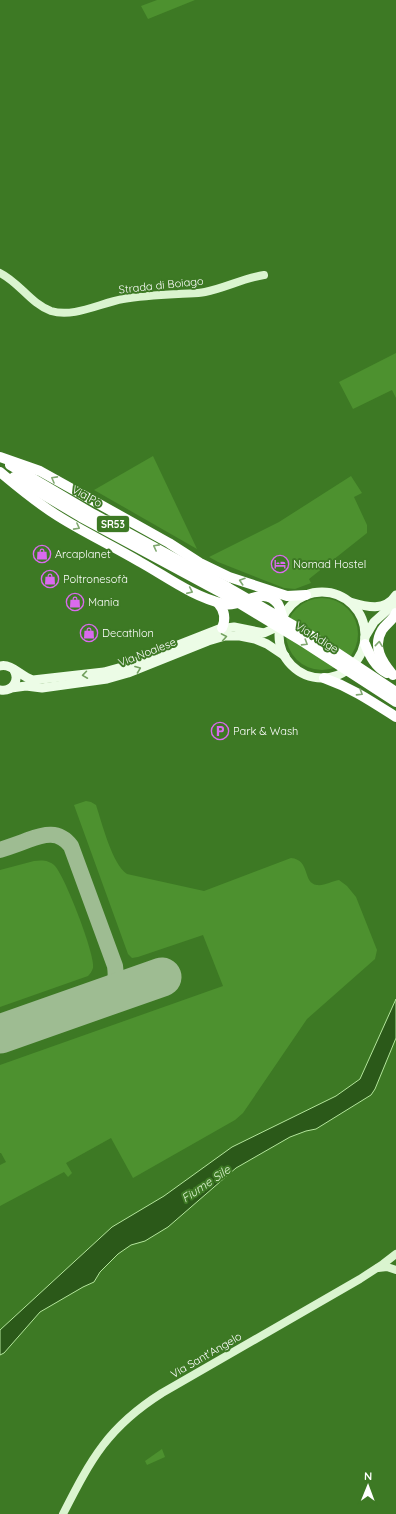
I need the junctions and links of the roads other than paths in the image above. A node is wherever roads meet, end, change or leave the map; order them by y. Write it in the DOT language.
graph roads {
  1 [pos="0,273"];
  2 [pos="264,275"];
  3 [pos="0,458"];
  4 [pos="0,469"];
  5 [pos="0,472"];
  6 [pos="223,595"];
  7 [pos="306,595"];
  8 [pos="396,595"];
  9 [pos="350,602"];
  10 [pos="396,602"];
  11 [pos="396,613"];
  12 [pos="282,621"];
  13 [pos="222,628"];
  14 [pos="365,641"];
  15 [pos="285,656"];
  16 [pos="0,666"];
  17 [pos="14,670"];
  18 [pos="394,677"];
  19 [pos="324,678"];
  20 [pos="11,688"];
  21 [pos="0,690"];
  22 [pos="396,692"];
  23 [pos="396,702"];
  24 [pos="396,717"];
  25 [pos="395,1257"];
  26 [pos="378,1268"];
  27 [pos="396,1269"];
  28 [pos="63,1514"];
  1 -- 2 [label="street, Strada di Boiago"];
  6 -- 3 [label="highway, Via Po / SR53, one-way"];
  7 -- 3 [label="highway, one-way"];
  4 -- 6 [label="highway, Via Po / SR53"];
  5 -- 6 [label="highway, one-way"];
  6 -- 12 [label="highway"];
  6 -- 13 [label="highway"];
  6 -- 22 [label="highway, Via Adige / SR53, bridge"];
  6 -- 23 [label="highway, Via Adige / SR53, one-way, bridge"];
  7 -- 9 [label="main road, Via Noalese"];
  7 -- 12 [label="main road, Via Noalese"];
  8 -- 9 [label="main road"];
  9 -- 14 [label="main road, Via Noalese"];
  10 -- 14 [label="main road, Via Noalese"];
  18 -- 11 [label="highway, one-way"];
  12 -- 13 [label="main road, Via Noalese"];
  12 -- 15 [label="main road, Via Noalese"];
  13 -- 17 [label="main road, Via Noalese, one-way"];
  14 -- 18 [label="highway"];
  14 -- 19 [label="main road, Via Noalese"];
  15 -- 19 [label="main road, Via Noalese"];
  20 -- 15 [label="main road, Via Noalese, one-way"];
  16 -- 17 [label="main road, Via Noalese"];
  17 -- 20 [label="main road"];
  19 -- 24 [label="highway, one-way"];
  20 -- 21 [label="main road, Via Noalese"];
  25 -- 26 [label="street, Via Sant'Angelo"];
  25 -- 27 [label="street"];
  26 -- 27 [label="street"];
  26 -- 28 [label="street, Via Sant'Angelo"];
}
